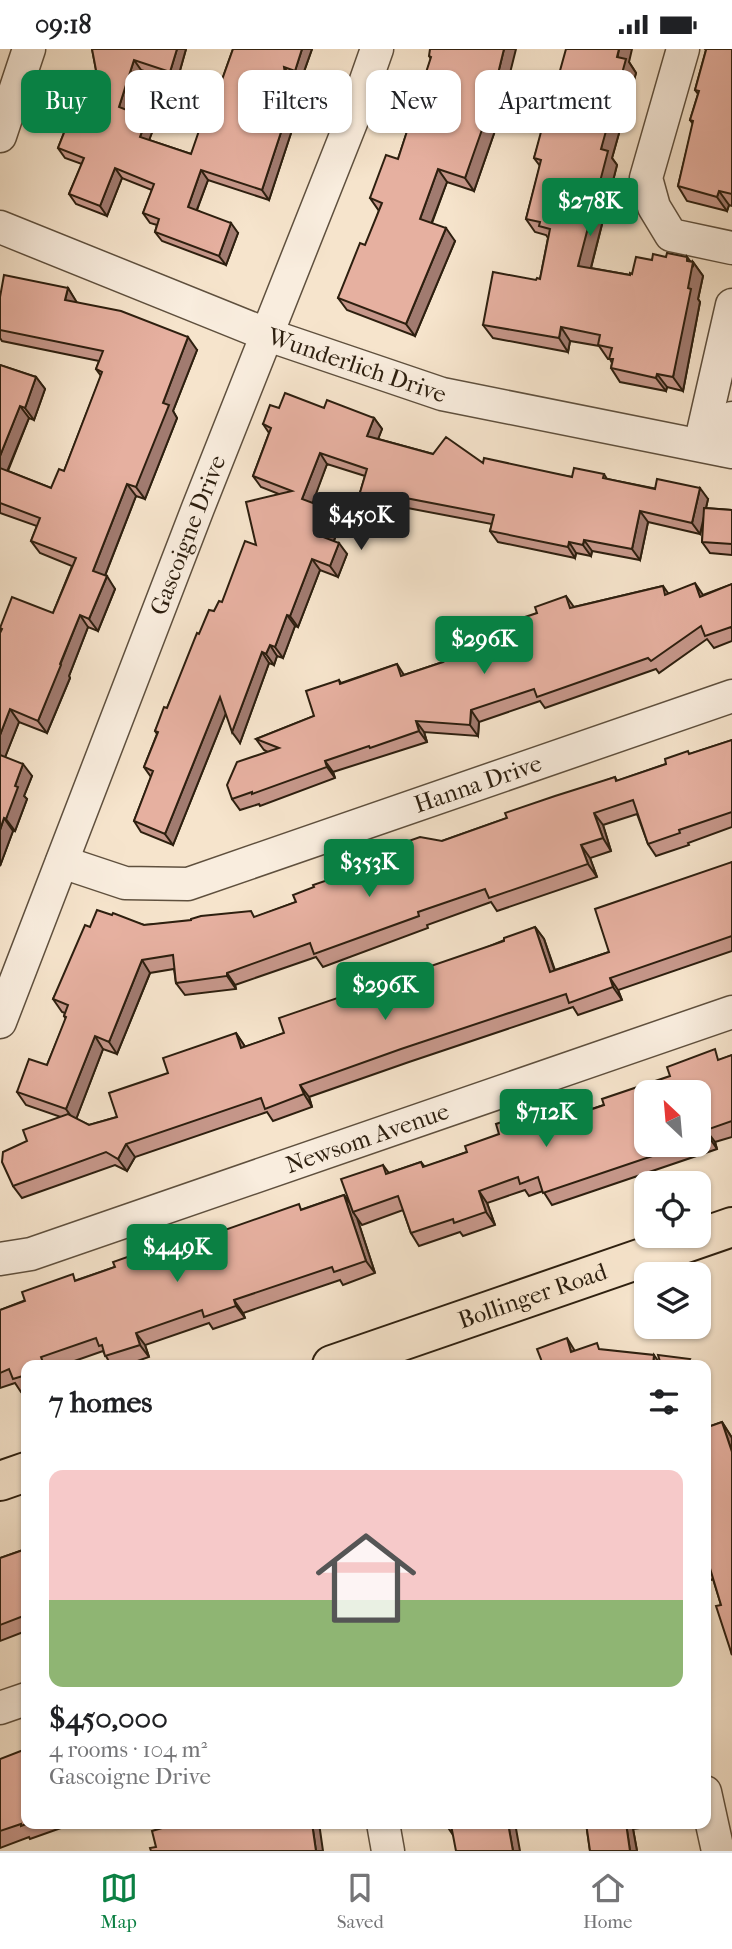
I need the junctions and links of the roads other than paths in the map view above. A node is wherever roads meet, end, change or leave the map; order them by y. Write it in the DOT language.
graph roads {
  1 [pos="29,49"];
  2 [pos="377,49"];
  3 [pos="683,49"];
  4 [pos="0,136"];
  5 [pos="0,227"];
  6 [pos="732,248"];
  7 [pos="732,305"];
  8 [pos="268,335"];
  9 [pos="732,418"];
  10 [pos="719,449"];
  11 [pos="732,696"];
  12 [pos="62,862"];
  13 [pos="732,1012"];
  14 [pos="0,1022"];
  15 [pos="732,1227"];
  16 [pos="0,1259"];
  17 [pos="346,1360"];
  18 [pos="21,1474"];
  19 [pos="0,1481"];
  20 [pos="21,1701"];
  21 [pos="0,1708"];
  22 [pos="711,1819"];
  23 [pos="384,1829"];
  24 [pos="388,1851"];
  25 [pos="718,1851"];
  1 -- 4 [label="street"];
  2 -- 8 [label="street, Gascoigne Drive"];
  3 -- 6 [label="street"];
  5 -- 8 [label="street, Wunderlich Drive"];
  7 -- 10 [label="street"];
  8 -- 10 [label="street, Wunderlich Drive"];
  8 -- 12 [label="street, Gascoigne Drive"];
  9 -- 10 [label="street"];
  11 -- 12 [label="street, Hanna Drive"];
  12 -- 14 [label="street, Gascoigne Drive"];
  13 -- 16 [label="street, Newsom Avenue"];
  15 -- 17 [label="main road, Bollinger Road"];
  18 -- 19 [label="main road"];
  20 -- 21 [label="street"];
  22 -- 25 [label="street"];
  23 -- 24 [label="street"];
}
